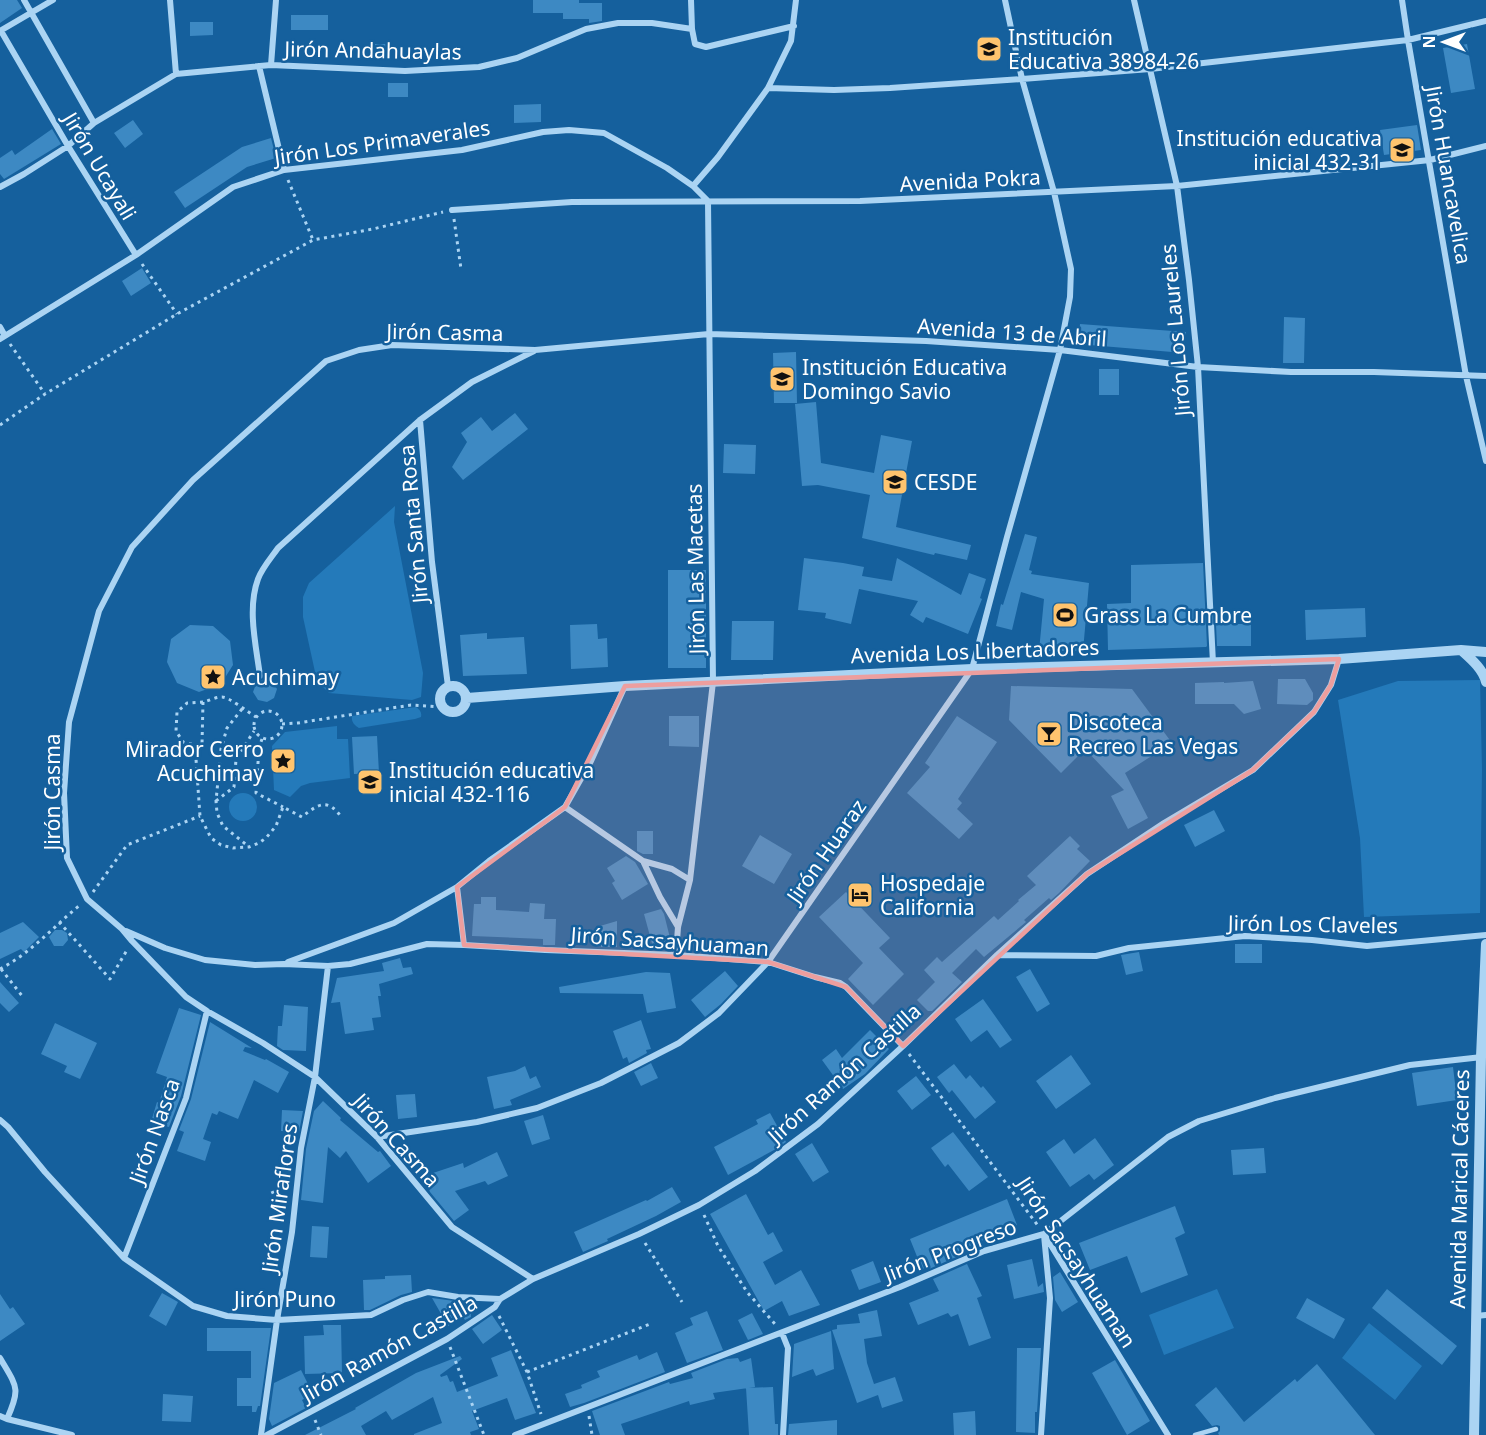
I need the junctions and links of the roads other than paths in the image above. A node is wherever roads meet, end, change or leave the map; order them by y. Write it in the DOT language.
graph roads {
  1 [pos="24,0"];
  2 [pos="53,0"];
  3 [pos="170,0"];
  4 [pos="276,0"];
  5 [pos="691,0"];
  6 [pos="796,0"];
  7 [pos="1005,0"];
  8 [pos="1134,0"];
  9 [pos="1402,0"];
  10 [pos="30,13"];
  11 [pos="1486,21"];
  12 [pos="794,26"];
  13 [pos="692,29"];
  14 [pos="1,31"];
  15 [pos="1408,40"];
  16 [pos="271,65"];
  17 [pos="259,66"];
  18 [pos="1150,69"];
  19 [pos="176,74"];
  20 [pos="1022,79"];
  21 [pos="768,88"];
  22 [pos="94,123"];
  23 [pos="68,146"];
  24 [pos="1486,146"];
  25 [pos="1430,160"];
  26 [pos="284,170"];
  27 [pos="0,186"];
  28 [pos="693,186"];
  29 [pos="1177,186"];
  30 [pos="1054,192"];
  31 [pos="708,201"];
  32 [pos="452,210"];
  33 [pos="136,255"];
  34 [pos="0,327"];
  35 [pos="709,334"];
  36 [pos="2,338"];
  37 [pos="535,350"];
  38 [pos="1060,350"];
  39 [pos="1198,367"];
  40 [pos="1466,376"];
  41 [pos="1486,376"];
  42 [pos="420,420"];
  43 [pos="1486,461"];
  44 [pos="1461,650"];
  45 [pos="1486,652"];
  46 [pos="1339,658"];
  47 [pos="1213,663"];
  48 [pos="972,669"];
  49 [pos="260,676"];
  50 [pos="713,682"];
  51 [pos="1486,682"];
  52 [pos="448,686"];
  53 [pos="625,686"];
  54 [pos="467,699"];
  55 [pos="565,807"];
  56 [pos="643,861"];
  57 [pos="690,880"];
  58 [pos="457,887"];
  59 [pos="678,927"];
  60 [pos="123,929"];
  61 [pos="1486,935"];
  62 [pos="1486,944"];
  63 [pos="464,945"];
  64 [pos="676,955"];
  65 [pos="997,955"];
  66 [pos="768,962"];
  67 [pos="285,964"];
  68 [pos="328,966"];
  69 [pos="207,1011"];
  70 [pos="903,1046"];
  71 [pos="1483,1056"];
  72 [pos="315,1077"];
  73 [pos="0,1120"];
  74 [pos="377,1137"];
  75 [pos="1044,1234"];
  76 [pos="124,1258"];
  77 [pos="533,1279"];
  78 [pos="500,1299"];
  79 [pos="1481,1316"];
  80 [pos="277,1320"];
  81 [pos="782,1333"];
  82 [pos="0,1358"];
  83 [pos="0,1416"];
  84 [pos="7,1419"];
  85 [pos="1216,1429"];
  86 [pos="72,1435"];
  87 [pos="261,1435"];
  88 [pos="267,1435"];
  89 [pos="515,1435"];
  90 [pos="783,1435"];
  91 [pos="1041,1435"];
  92 [pos="1168,1435"];
  93 [pos="1195,1435"];
  94 [pos="1474,1435"];
  1 -- 10 [label="street"];
  2 -- 10 [label="street"];
  3 -- 19 [label="street"];
  4 -- 16 [label="street"];
  5 -- 13 [label="street"];
  6 -- 12 [label="street"];
  7 -- 20 [label="street, Jirón Huaraz"];
  8 -- 18 [label="street, Jirón Los Laureles"];
  9 -- 15 [label="street, Jirón Huancavelica"];
  10 -- 14 [label="street"];
  10 -- 22 [label="street"];
  11 -- 15 [label="street"];
  12 -- 13 [label="street"];
  12 -- 21 [label="street"];
  13 -- 16 [label="street, Jirón Andahuaylas"];
  14 -- 23 [label="street, Jirón Ucayali"];
  15 -- 18 [label="street"];
  15 -- 25 [label="street, Jirón Huancavelica"];
  16 -- 17 [label="street, Jirón Andahuaylas"];
  17 -- 19 [label="street, Jirón Andahuaylas"];
  17 -- 26 [label="street"];
  18 -- 20 [label="street"];
  18 -- 29 [label="street, Jirón Los Laureles"];
  19 -- 22 [label="street, Jirón Andahuaylas"];
  20 -- 21 [label="street"];
  20 -- 30 [label="street, Jirón Huaraz"];
  21 -- 28 [label="street"];
  22 -- 23 [label="street, Jirón Andahuaylas"];
  23 -- 27 [label="street, Jirón Andahuaylas"];
  23 -- 33 [label="street, Jirón Ucayali"];
  24 -- 25 [label="street, Avenida Pokra"];
  25 -- 29 [label="street, Avenida Pokra"];
  25 -- 40 [label="street, Jirón Huancavelica"];
  26 -- 28 [label="street, Jirón Los Primaverales"];
  26 -- 33 [label="street, Jirón Los Primaverales"];
  28 -- 31 [label="street"];
  29 -- 30 [label="street, Avenida Pokra"];
  29 -- 39 [label="street, Jirón Los Laureles"];
  30 -- 31 [label="street, Avenida Pokra"];
  30 -- 38 [label="street, Jirón Huaraz"];
  31 -- 32 [label="street, Avenida Pokra"];
  31 -- 35 [label="street, Jirón Las Macetas"];
  33 -- 36 [label="street, Jirón Los Primaverales"];
  34 -- 36 [label="street"];
  35 -- 37 [label="street, Avenida 13 de Abril"];
  35 -- 38 [label="street, Avenida 13 de Abril"];
  35 -- 50 [label="street, Jirón Las Macetas"];
  37 -- 42 [label="street, Jirón Santa Rosa"];
  37 -- 60 [label="street, Jirón Casma"];
  38 -- 39 [label="street, Avenida 13 de Abril"];
  38 -- 48 [label="street, Jirón Huaraz"];
  39 -- 40 [label="street, Avenida 13 de Abril"];
  39 -- 47 [label="street, Jirón Los Laureles"];
  40 -- 41 [label="street, Avenida 13 de Abril"];
  40 -- 43 [label="street, Jirón Huancavelica"];
  42 -- 49 [label="street"];
  42 -- 52 [label="street, Jirón Santa Rosa"];
  44 -- 45 [label="street, Avenida Los Libertadores"];
  44 -- 46 [label="street, Avenida Los Libertadores"];
  44 -- 51 [label="street"];
  46 -- 47 [label="street, Avenida Los Libertadores"];
  46 -- 65 [label="street, Jirón Ramón Castilla"];
  47 -- 48 [label="street, Avenida Los Libertadores"];
  48 -- 50 [label="street, Avenida Los Libertadores"];
  48 -- 66 [label="street, Jirón Huaraz"];
  50 -- 53 [label="street, Avenida Los Libertadores"];
  50 -- 57 [label="street, Jirón Las Macetas"];
  52 -- 54 [label="street"];
  52 -- 54 [label="street"];
  53 -- 54 [label="street, Avenida Los Libertadores"];
  53 -- 55 [label="street"];
  55 -- 56 [label="street"];
  55 -- 58 [label="street"];
  56 -- 57 [label="street"];
  56 -- 59 [label="street"];
  57 -- 59 [label="street, Jirón Las Macetas"];
  58 -- 63 [label="street"];
  58 -- 67 [label="street"];
  59 -- 64 [label="street, Jirón Las Macetas"];
  60 -- 67 [label="street, Jirón Sacsayhuaman"];
  60 -- 69 [label="street, Jirón Casma"];
  61 -- 65 [label="street, Jirón Los Claveles"];
  62 -- 71 [label="street, Avenida Marical Cáceres"];
  63 -- 64 [label="street, Jirón Sacsayhuaman"];
  63 -- 68 [label="street, Jirón Sacsayhuaman"];
  64 -- 66 [label="street, Jirón Sacsayhuaman"];
  65 -- 70 [label="street, Jirón Ramón Castilla"];
  66 -- 70 [label="street, Jirón Sacsayhuaman"];
  66 -- 74 [label="street, Jirón Huaraz"];
  67 -- 68 [label="street, Jirón Sacsayhuaman"];
  68 -- 72 [label="street, Jirón Miraflores"];
  69 -- 72 [label="street, Jirón Casma"];
  69 -- 76 [label="street, Jirón Nasca"];
  70 -- 77 [label="street, Jirón Ramón Castilla"];
  71 -- 75 [label="street, Jirón Progreso"];
  71 -- 79 [label="street, Avenida Marical Cáceres"];
  72 -- 74 [label="street, Jirón Casma"];
  72 -- 80 [label="street, Jirón Miraflores"];
  73 -- 76 [label="street, Jirón Puno"];
  74 -- 77 [label="street, Jirón Casma"];
  75 -- 81 [label="street, Jirón Progreso"];
  75 -- 91 [label="street"];
  75 -- 92 [label="street, Jirón Sacsayhuaman"];
  76 -- 80 [label="street, Jirón Puno"];
  77 -- 78 [label="street, Jirón Ramón Castilla"];
  78 -- 80 [label="street, Jirón Puno"];
  78 -- 88 [label="street, Jirón Ramón Castilla"];
  79 -- 94 [label="street, Avenida Marical Cáceres"];
  80 -- 87 [label="street, Jirón Miraflores"];
  81 -- 89 [label="street, Jirón Progreso"];
  81 -- 90 [label="street"];
  82 -- 84 [label="street"];
  83 -- 84 [label="street"];
  84 -- 86 [label="street"];
  85 -- 93 [label="lane"];
}
